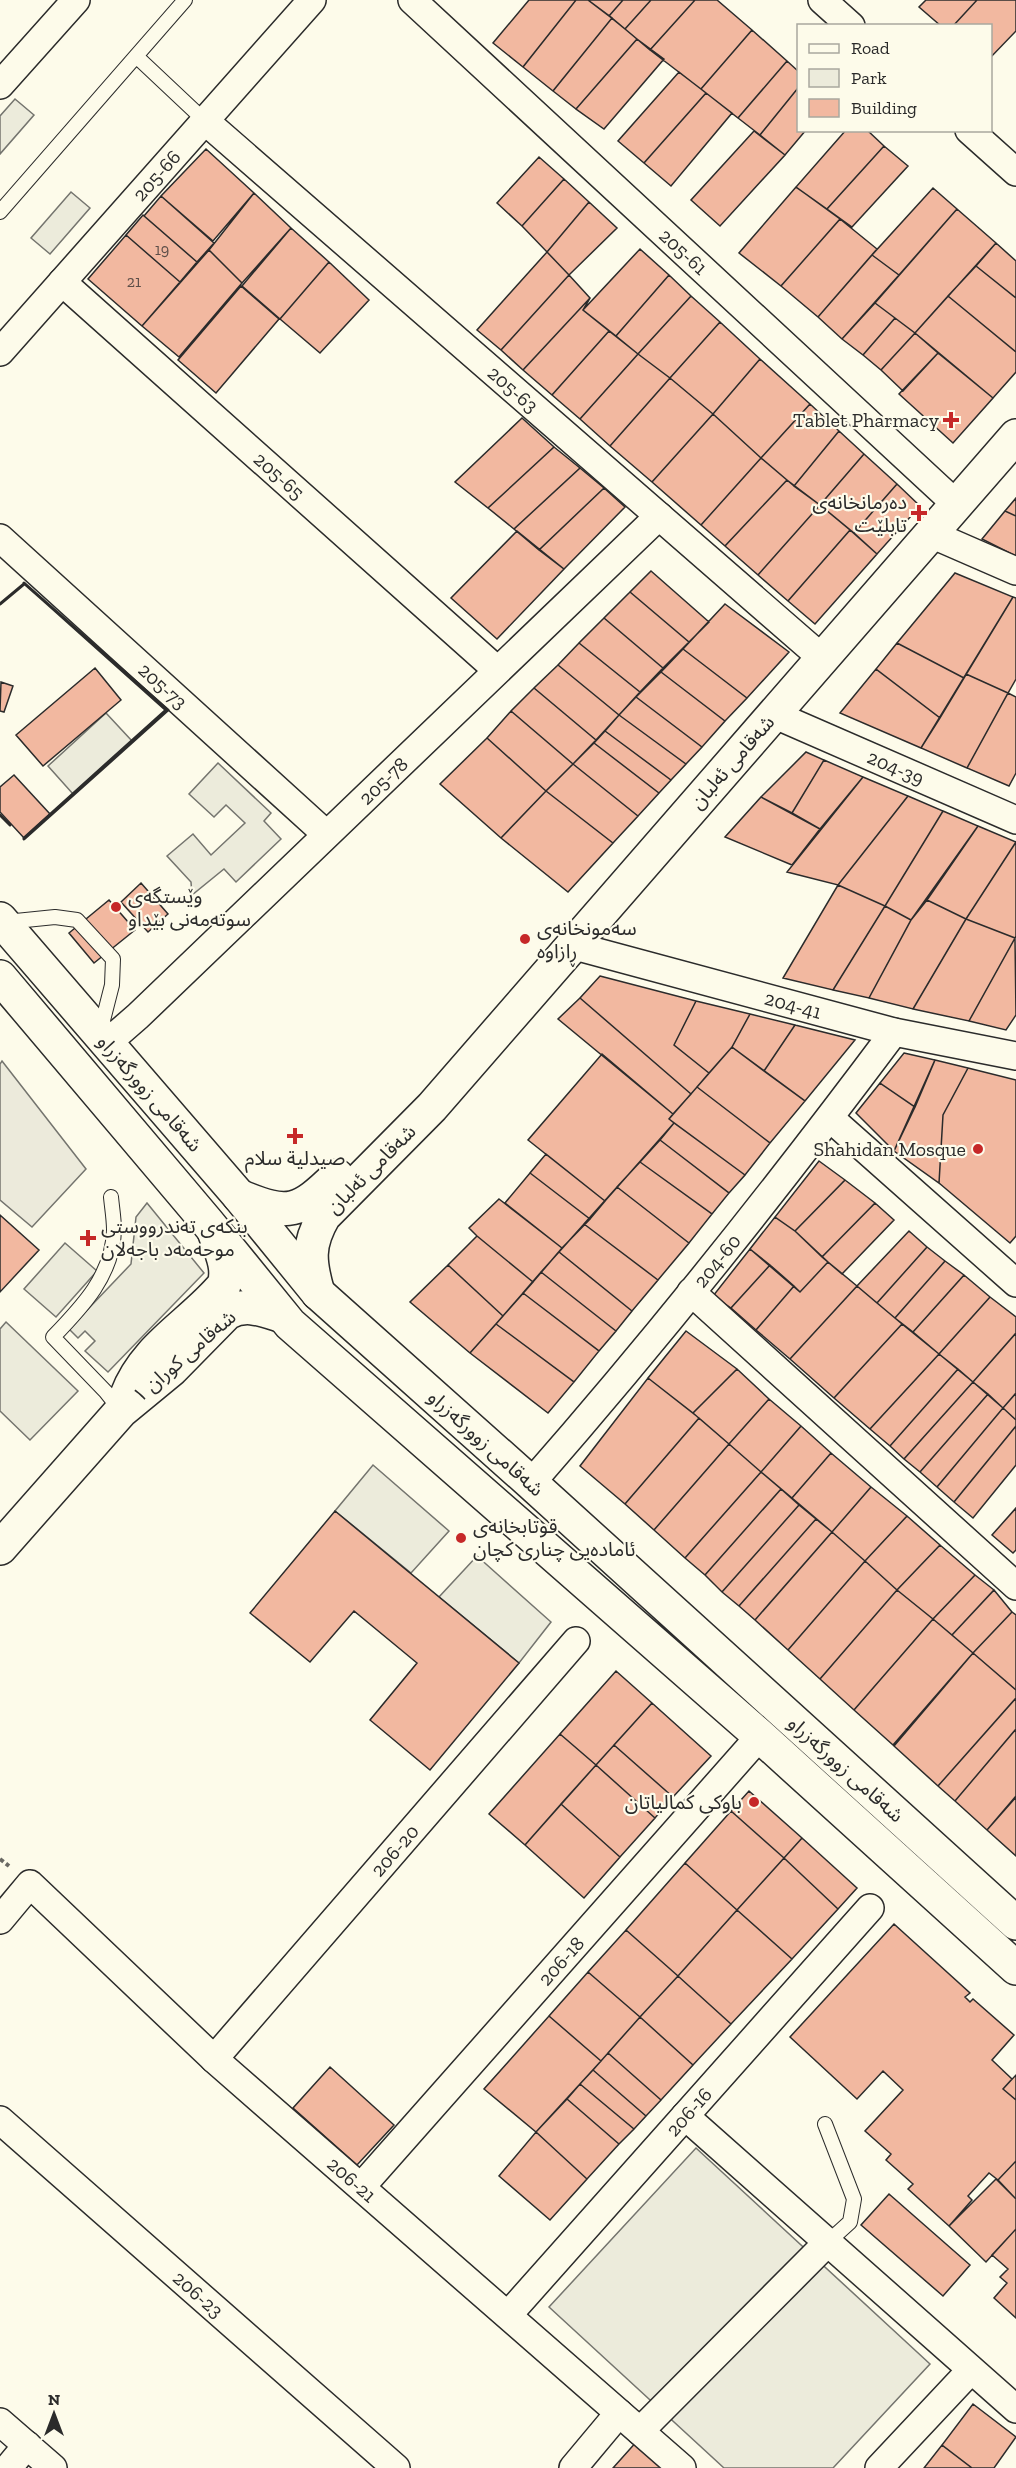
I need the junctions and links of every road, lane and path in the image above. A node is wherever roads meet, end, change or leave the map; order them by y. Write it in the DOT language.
graph roads {
  1 [pos="76,0"];
  2 [pos="185,0"];
  3 [pos="312,0"];
  4 [pos="412,0"];
  5 [pos="822,0"];
  6 [pos="849,24"];
  7 [pos="136,56"];
  8 [pos="0,85"];
  9 [pos="204,120"];
  10 [pos="971,132"];
  11 [pos="1016,172"];
  12 [pos="0,212"];
  13 [pos="62,282"];
  14 [pos="0,352"];
  15 [pos="1016,436"];
  16 [pos="956,504"];
  17 [pos="659,516"];
  18 [pos="931,534"];
  19 [pos="0,538"];
  20 [pos="1016,571"];
  21 [pos="822,658"];
  22 [pos="497,670"];
  23 [pos="773,714"];
  24 [pos="1016,820"];
  25 [pos="326,834"];
  26 [pos="1,921"];
  27 [pos="571,945"];
  28 [pos="0,977"];
  29 [pos="894,1032"];
  30 [pos="103,1038"];
  31 [pos="1016,1056"];
  32 [pos="447,1088"];
  33 [pos="830,1118"];
  34 [pos="239,1196"];
  35 [pos="111,1197"];
  36 [pos="214,1231"];
  37 [pos="1011,1268"];
  38 [pos="691,1292"];
  39 [pos="318,1293"];
  40 [pos="283,1316"];
  41 [pos="121,1411"];
  42 [pos="531,1483"];
  43 [pos="0,1548"];
  44 [pos="1016,1586"];
  45 [pos="576,1641"];
  46 [pos="760,1736"];
  47 [pos="957,1892"];
  48 [pos="870,1908"];
  49 [pos="0,1920"];
  50 [pos="1016,1923"];
  51 [pos="1016,1968"];
  52 [pos="214,2059"];
  53 [pos="685,2116"];
  54 [pos="0,2120"];
  55 [pos="825,2124"];
  56 [pos="361,2187"];
  57 [pos="828,2242"];
  58 [pos="508,2315"];
  59 [pos="971,2370"];
  60 [pos="1016,2409"];
  61 [pos="619,2413"];
  62 [pos="0,2422"];
  63 [pos="640,2431"];
  64 [pos="27,2445"];
  65 [pos="8,2468"];
  66 [pos="53,2468"];
  67 [pos="396,2468"];
  68 [pos="573,2468"];
  69 [pos="682,2468"];
  70 [pos="879,2468"];
  1 -- 8 [label="street"];
  2 -- 7 [label="lane"];
  3 -- 9 [label="street, 205-66"];
  4 -- 16 [label="street, 205-61"];
  5 -- 6 [label="street"];
  7 -- 9 [label="lane"];
  7 -- 12 [label="lane"];
  9 -- 13 [label="street, 205-66"];
  9 -- 17 [label="street, 205-63"];
  10 -- 11 [label="street"];
  13 -- 14 [label="street, 205-66"];
  13 -- 22 [label="street, 205-65"];
  15 -- 16 [label="main road, شەقامی ئەلبان"];
  16 -- 18 [label="main road, شەقامی ئەلبان"];
  17 -- 21 [label="street, 205-63"];
  17 -- 22 [label="street, 205-78"];
  18 -- 20 [label="street"];
  18 -- 21 [label="main road, شەقامی ئەلبان"];
  19 -- 25 [label="street, 205-73"];
  21 -- 23 [label="main road, شەقامی ئەلبان"];
  22 -- 25 [label="street, 205-78"];
  23 -- 24 [label="street, 204-39"];
  23 -- 27 [label="main road, شەقامی ئەلبان"];
  25 -- 30 [label="street, 205-78"];
  26 -- 30 [label="main road, شەقامی زوورگەزراو"];
  26 -- 30 [label="lane"];
  27 -- 29 [label="street, 204-41"];
  27 -- 32 [label="main road, شەقامی ئەلبان"];
  28 -- 36 [label="main road, شەقامی زوورگەزراو"];
  29 -- 31 [label="street, 204-41"];
  29 -- 33 [label="street, 204-60"];
  30 -- 34 [label="main road, شەقامی زوورگەزراو"];
  32 -- 34 [label="main road, شەقامی ئەلبان"];
  32 -- 39 [label="main road, شەقامی ئەلبان"];
  33 -- 37 [label="street"];
  33 -- 38 [label="street, 204-60"];
  34 -- 39 [label="main road, شەقامی زوورگەزراو"];
  35 -- 41 [label="lane"];
  36 -- 40 [label="main road, شەقامی زوورگەزراو"];
  36 -- 41 [label="main road, شەقامی کوران ١"];
  38 -- 42 [label="street, 204-60"];
  38 -- 44 [label="street"];
  39 -- 42 [label="main road, شەقامی زوورگەزراو"];
  40 -- 41 [label="main road, شەقامی کوران ١"];
  40 -- 46 [label="main road, شەقامی زوورگەزراو"];
  41 -- 43 [label="main road, شەقامی کوران ١"];
  42 -- 47 [label="main road, شەقامی زوورگەزراو"];
  45 -- 52 [label="street, 206-20"];
  46 -- 47 [label="main road, شەقامی زوورگەزراو"];
  46 -- 56 [label="street, 206-18"];
  47 -- 50 [label="main road, شەقامی زوورگەزراو"];
  47 -- 51 [label="main road, شەقامی زوورگەزراو"];
  48 -- 53 [label="street, 206-16"];
  49 -- 52 [label="street, 206-21"];
  52 -- 56 [label="street, 206-21"];
  53 -- 57 [label="street"];
  53 -- 58 [label="street, 206-16"];
  54 -- 67 [label="street, 206-23"];
  55 -- 57 [label="lane"];
  56 -- 58 [label="street, 206-21"];
  57 -- 59 [label="street"];
  57 -- 63 [label="street"];
  58 -- 61 [label="street, 206-21"];
  59 -- 60 [label="street"];
  59 -- 70 [label="street"];
  61 -- 63 [label="street, 206-21"];
  61 -- 68 [label="street"];
  62 -- 64 [label="street"];
  63 -- 69 [label="street, 206-21"];
  64 -- 65 [label="street"];
  64 -- 66 [label="street"];
}
